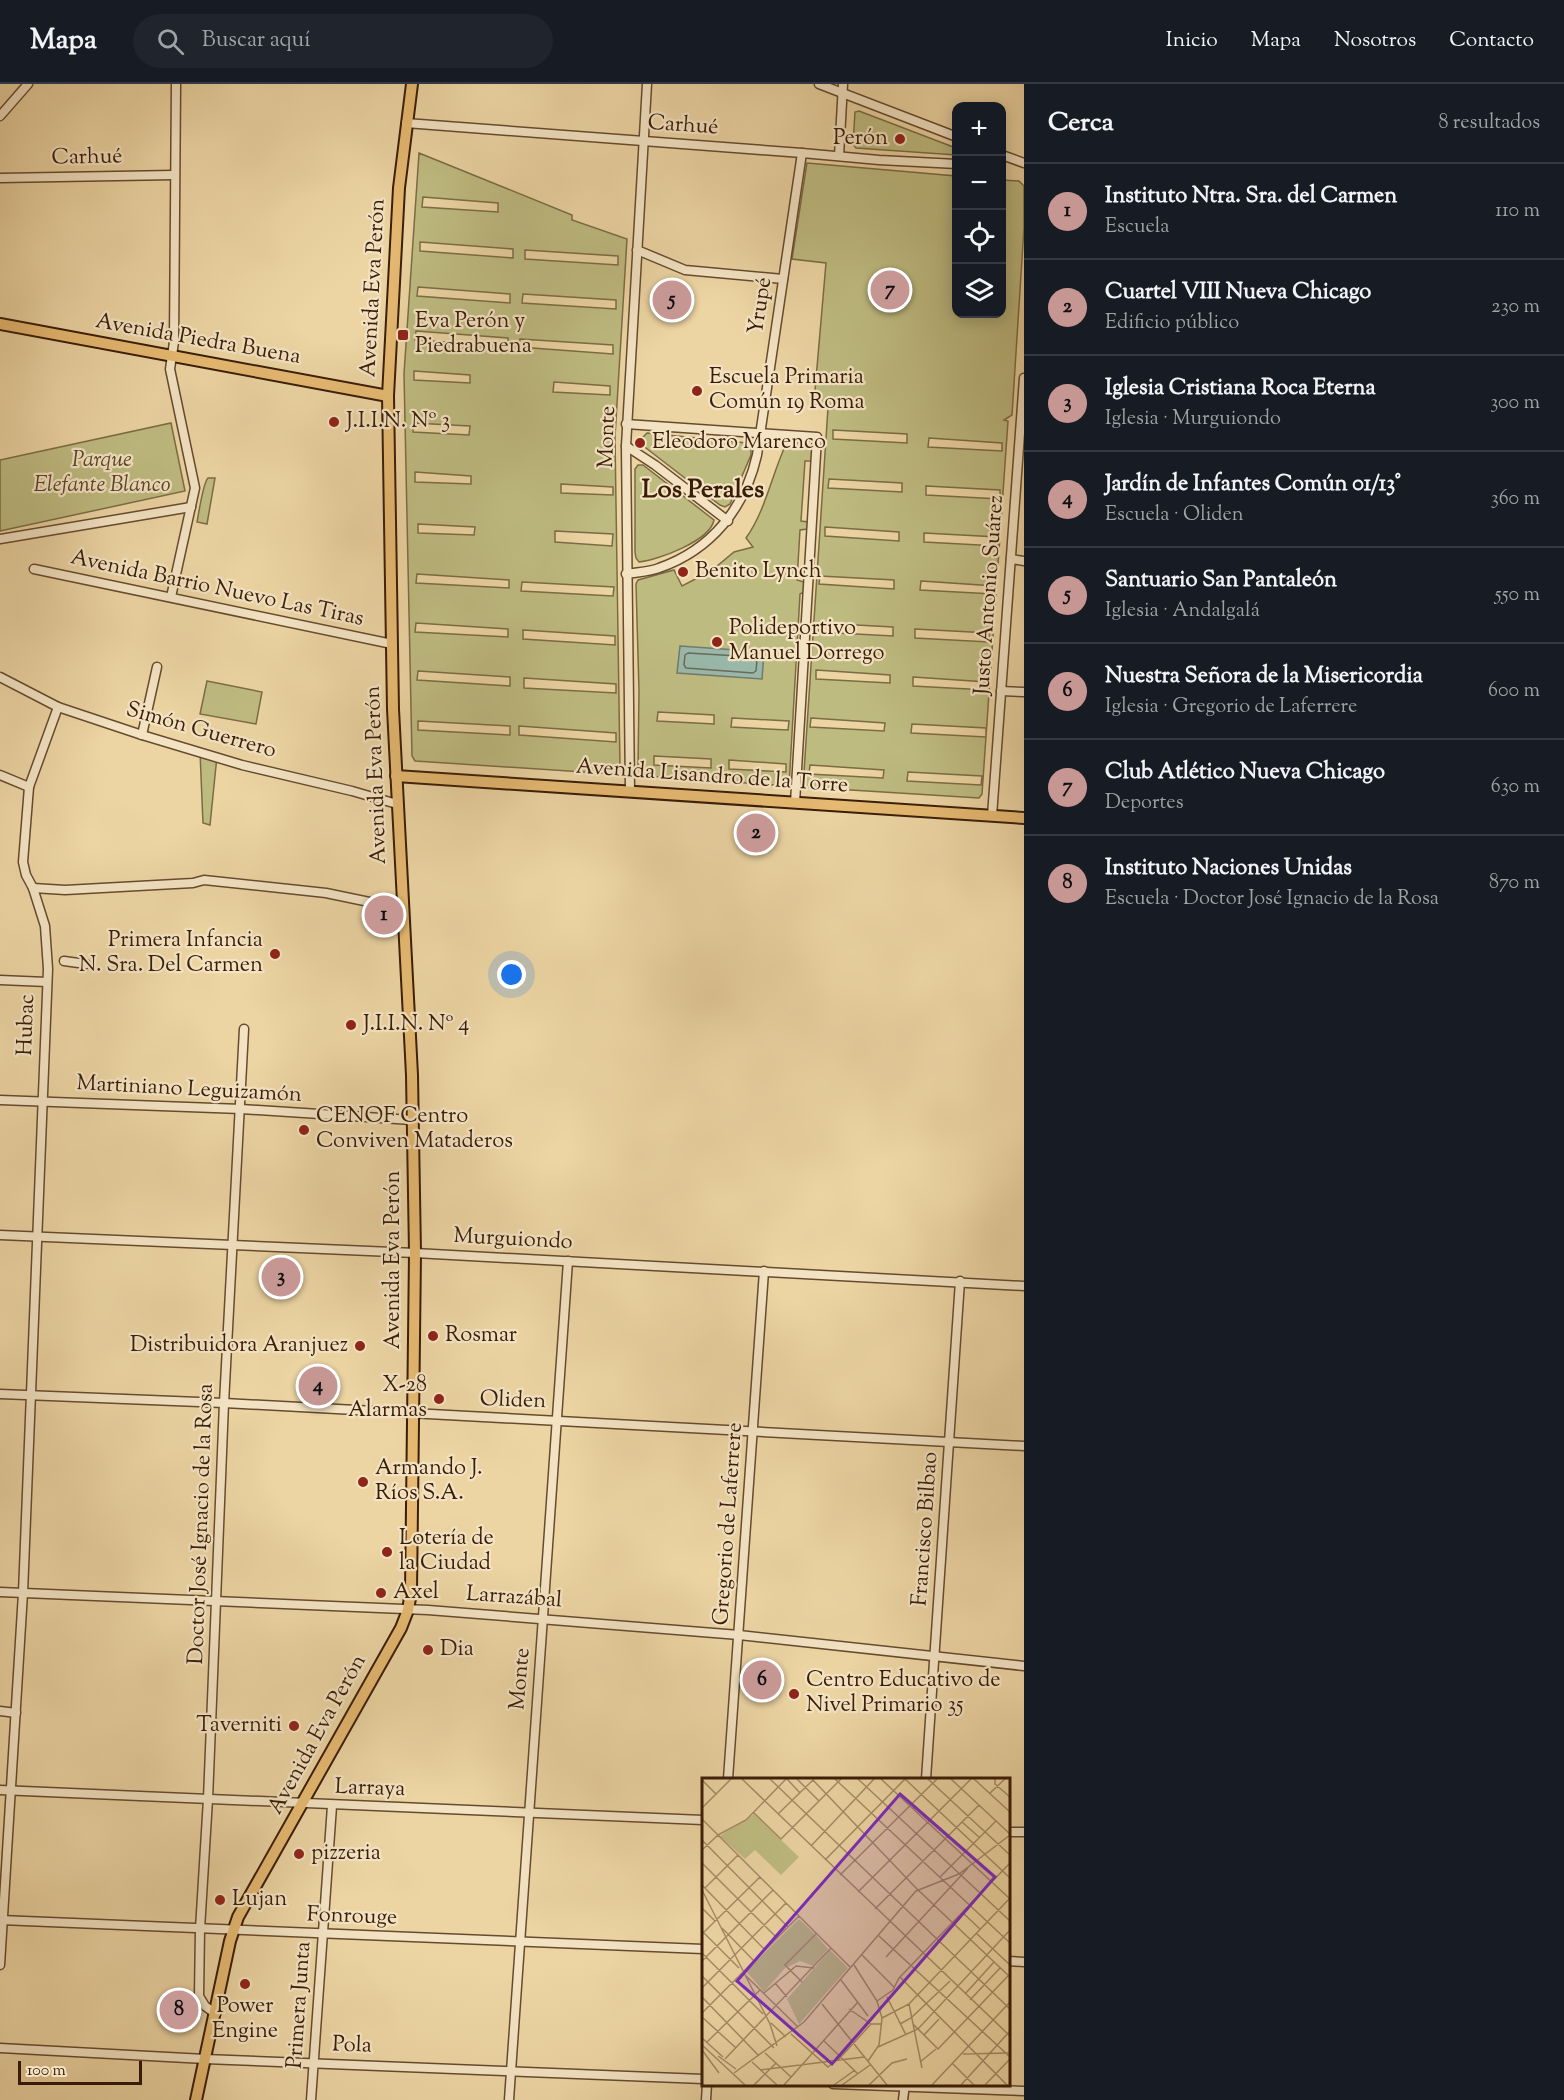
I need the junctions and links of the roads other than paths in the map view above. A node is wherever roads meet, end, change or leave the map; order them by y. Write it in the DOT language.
graph roads {
  1 [pos="28,84"];
  2 [pos="176,84"];
  3 [pos="412,84"];
  4 [pos="647,84"];
  5 [pos="819,84"];
  6 [pos="843,89"];
  7 [pos="0,116"];
  8 [pos="406,123"];
  9 [pos="952,135"];
  10 [pos="644,141"];
  11 [pos="802,153"];
  12 [pos="839,156"];
  13 [pos="1006,157"];
  14 [pos="1024,163"];
  15 [pos="952,164"];
  16 [pos="174,175"];
  17 [pos="0,178"];
  18 [pos="637,250"];
  19 [pos="783,279"];
  20 [pos="0,324"];
  21 [pos="171,355"];
  22 [pos="1024,378"];
  23 [pos="388,396"];
  24 [pos="626,424"];
  25 [pos="1022,427"];
  26 [pos="760,434"];
  27 [pos="626,446"];
  28 [pos="191,507"];
  29 [pos="728,521"];
  30 [pos="0,539"];
  31 [pos="1011,560"];
  32 [pos="1024,561"];
  33 [pos="34,569"];
  34 [pos="627,574"];
  35 [pos="171,597"];
  36 [pos="392,644"];
  37 [pos="157,667"];
  38 [pos="0,677"];
  39 [pos="1001,691"];
  40 [pos="1024,692"];
  41 [pos="58,707"];
  42 [pos="142,735"];
  43 [pos="0,775"];
  44 [pos="396,777"];
  45 [pos="29,787"];
  46 [pos="630,791"];
  47 [pos="795,803"];
  48 [pos="397,804"];
  49 [pos="992,816"];
  50 [pos="1024,818"];
  51 [pos="33,888"];
  52 [pos="403,909"];
  53 [pos="64,961"];
  54 [pos="86,964"];
  55 [pos="0,980"];
  56 [pos="47,982"];
  57 [pos="244,1029"];
  58 [pos="0,1100"];
  59 [pos="42,1101"];
  60 [pos="241,1108"];
  61 [pos="412,1120"];
  62 [pos="0,1235"];
  63 [pos="36,1237"];
  64 [pos="234,1246"];
  65 [pos="415,1252"];
  66 [pos="568,1261"];
  67 [pos="764,1271"];
  68 [pos="960,1281"];
  69 [pos="1024,1286"];
  70 [pos="0,1394"];
  71 [pos="30,1396"];
  72 [pos="224,1403"];
  73 [pos="414,1414"];
  74 [pos="557,1420"];
  75 [pos="753,1431"];
  76 [pos="950,1442"];
  77 [pos="1024,1446"];
  78 [pos="0,1592"];
  79 [pos="23,1593"];
  80 [pos="218,1602"];
  81 [pos="408,1610"];
  82 [pos="543,1618"];
  83 [pos="739,1635"];
  84 [pos="935,1656"];
  85 [pos="1024,1666"];
  86 [pos="0,1712"];
  87 [pos="16,1713"];
  88 [pos="728,1778"];
  89 [pos="926,1778"];
  90 [pos="0,1790"];
  91 [pos="10,1791"];
  92 [pos="208,1799"];
  93 [pos="302,1804"];
  94 [pos="332,1806"];
  95 [pos="528,1813"];
  96 [pos="702,1820"];
  97 [pos="2,1920"];
  98 [pos="200,1929"];
  99 [pos="233,1929"];
  100 [pos="323,1934"];
  101 [pos="520,1941"];
  102 [pos="702,1949"];
  103 [pos="1009,1961"];
  104 [pos="1024,1962"];
  105 [pos="0,1965"];
  106 [pos="216,2014"];
  107 [pos="0,2048"];
  108 [pos="205,2059"];
  109 [pos="313,2063"];
  110 [pos="511,2070"];
  111 [pos="702,2079"];
  112 [pos="707,2085"];
  113 [pos="904,2085"];
  114 [pos="1024,2091"];
  115 [pos="196,2100"];
  116 [pos="311,2100"];
  117 [pos="509,2100"];
  118 [pos="706,2100"];
  119 [pos="903,2100"];
  1 -- 7 [label="street"];
  2 -- 16 [label="street"];
  3 -- 8 [label="main road, Avenida Eva Perón"];
  4 -- 10 [label="street, Monte"];
  5 -- 6 [label="street"];
  6 -- 9 [label="street"];
  6 -- 12 [label="street"];
  8 -- 10 [label="street, Carhué"];
  8 -- 23 [label="main road, Avenida Eva Perón"];
  10 -- 11 [label="street, Carhué"];
  10 -- 18 [label="street, Monte"];
  11 -- 12 [label="street, Carhué"];
  11 -- 19 [label="street, Yrupé"];
  12 -- 15 [label="street, Carhué"];
  13 -- 14 [label="street"];
  16 -- 17 [label="street, Carhué"];
  16 -- 21 [label="street"];
  18 -- 19 [label="street"];
  18 -- 24 [label="street, Monte"];
  19 -- 26 [label="street, Yrupé"];
  20 -- 21 [label="main road, Avenida Piedra Buena"];
  21 -- 23 [label="main road, Avenida Piedra Buena"];
  21 -- 28 [label="street"];
  22 -- 25 [label="street, Justo Antonio Suárez"];
  23 -- 36 [label="main road, Avenida Eva Perón"];
  24 -- 26 [label="street"];
  24 -- 27 [label="street, Monte"];
  25 -- 31 [label="street, Justo Antonio Suárez"];
  26 -- 29 [label="street, Yrupé"];
  26 -- 47 [label="street"];
  27 -- 29 [label="street"];
  27 -- 34 [label="street, Monte"];
  28 -- 30 [label="street"];
  28 -- 35 [label="street"];
  29 -- 34 [label="street, Yrupé"];
  31 -- 32 [label="street"];
  31 -- 39 [label="street, Justo Antonio Suárez"];
  33 -- 35 [label="street, Avenida Barrio Nuevo Las Tiras"];
  34 -- 46 [label="street, Monte"];
  35 -- 36 [label="street, Avenida Barrio Nuevo Las Tiras"];
  36 -- 44 [label="main road, Avenida Eva Perón"];
  37 -- 42 [label="street"];
  38 -- 41 [label="street, Simón Guerrero"];
  39 -- 40 [label="street"];
  39 -- 49 [label="street, Justo Antonio Suárez"];
  41 -- 42 [label="street, Simón Guerrero"];
  41 -- 45 [label="street, Hubac"];
  42 -- 48 [label="street, Simón Guerrero"];
  43 -- 45 [label="street"];
  44 -- 46 [label="main road, Avenida Lisandro de la Torre"];
  44 -- 48 [label="main road, Avenida Eva Perón"];
  45 -- 51 [label="street, Hubac"];
  46 -- 47 [label="main road, Avenida Lisandro de la Torre"];
  47 -- 49 [label="main road, Avenida Lisandro de la Torre"];
  48 -- 52 [label="main road, Avenida Eva Perón"];
  49 -- 50 [label="main road, Avenida Lisandro de la Torre"];
  51 -- 52 [label="street"];
  51 -- 56 [label="street, Hubac"];
  52 -- 61 [label="main road, Avenida Eva Perón"];
  53 -- 54 [label="street"];
  55 -- 56 [label="street"];
  56 -- 59 [label="street, Hubac"];
  57 -- 60 [label="street, Doctor José Ignacio de la Rosa"];
  58 -- 59 [label="street, Martiniano Leguizamón"];
  59 -- 60 [label="street, Martiniano Leguizamón"];
  59 -- 63 [label="street, Hubac"];
  60 -- 61 [label="street, Martiniano Leguizamón"];
  60 -- 64 [label="street, Doctor José Ignacio de la Rosa"];
  61 -- 65 [label="main road, Avenida Eva Perón"];
  62 -- 63 [label="street, Murguiondo"];
  63 -- 64 [label="street, Murguiondo"];
  63 -- 71 [label="street, Hubac"];
  64 -- 65 [label="street, Murguiondo"];
  64 -- 72 [label="street, Doctor José Ignacio de la Rosa"];
  65 -- 66 [label="street, Murguiondo"];
  65 -- 73 [label="main road, Avenida Eva Perón"];
  66 -- 67 [label="street, Murguiondo"];
  66 -- 74 [label="street, Monte"];
  67 -- 68 [label="street, Murguiondo"];
  67 -- 75 [label="street, Gregorio de Laferrere"];
  68 -- 69 [label="street, Murguiondo"];
  68 -- 76 [label="street, Francisco Bilbao"];
  70 -- 71 [label="street, Oliden"];
  71 -- 72 [label="street, Oliden"];
  71 -- 79 [label="street, Hubac"];
  72 -- 73 [label="street, Oliden"];
  72 -- 80 [label="street, Doctor José Ignacio de la Rosa"];
  73 -- 74 [label="street, Oliden"];
  73 -- 81 [label="main road, Avenida Eva Perón"];
  74 -- 75 [label="street, Oliden"];
  74 -- 82 [label="street, Monte"];
  75 -- 76 [label="street, Oliden"];
  75 -- 83 [label="street, Gregorio de Laferrere"];
  76 -- 77 [label="street, Oliden"];
  76 -- 84 [label="street, Francisco Bilbao"];
  78 -- 79 [label="street, Larrazábal"];
  79 -- 80 [label="street, Larrazábal"];
  79 -- 87 [label="street, Hubac"];
  80 -- 81 [label="street, Larrazábal"];
  80 -- 92 [label="street, Doctor José Ignacio de la Rosa"];
  81 -- 82 [label="street, Larrazábal"];
  81 -- 93 [label="main road, Avenida Eva Perón"];
  82 -- 83 [label="street, Larrazábal"];
  82 -- 95 [label="street, Monte"];
  83 -- 84 [label="street, Larrazábal"];
  83 -- 88 [label="street, Gregorio de Laferrere"];
  84 -- 85 [label="street, Larrazábal"];
  84 -- 89 [label="street, Francisco Bilbao"];
  86 -- 87 [label="street"];
  87 -- 91 [label="street, Hubac"];
  90 -- 91 [label="street, Larraya"];
  91 -- 92 [label="street, Larraya"];
  91 -- 97 [label="street, Hubac"];
  92 -- 93 [label="street, Larraya"];
  92 -- 98 [label="street, Doctor José Ignacio de la Rosa"];
  93 -- 94 [label="street, Larraya"];
  93 -- 99 [label="main road, Avenida Eva Perón"];
  94 -- 95 [label="street, Larraya"];
  94 -- 100 [label="street, Primera Junta"];
  95 -- 96 [label="street, Larraya"];
  95 -- 101 [label="street, Monte"];
  97 -- 98 [label="street, Fonrouge"];
  97 -- 105 [label="street, Hubac"];
  98 -- 99 [label="street, Fonrouge"];
  98 -- 106 [label="street, Doctor José Ignacio de la Rosa"];
  99 -- 100 [label="street, Fonrouge"];
  99 -- 106 [label="main road, Avenida Eva Perón"];
  100 -- 101 [label="street, Fonrouge"];
  100 -- 109 [label="street, Primera Junta"];
  101 -- 102 [label="street, Fonrouge"];
  101 -- 110 [label="street, Monte"];
  103 -- 104 [label="street"];
  106 -- 108 [label="main road, Avenida Eva Perón"];
  107 -- 108 [label="street, Pola"];
  108 -- 109 [label="street, Pola"];
  108 -- 115 [label="main road, Avenida Eva Perón"];
  109 -- 110 [label="street, Pola"];
  109 -- 116 [label="street, Primera Junta"];
  110 -- 111 [label="street, Pola"];
  110 -- 117 [label="street, Monte"];
  112 -- 118 [label="street"];
  113 -- 114 [label="street"];
  113 -- 119 [label="street"];
}
